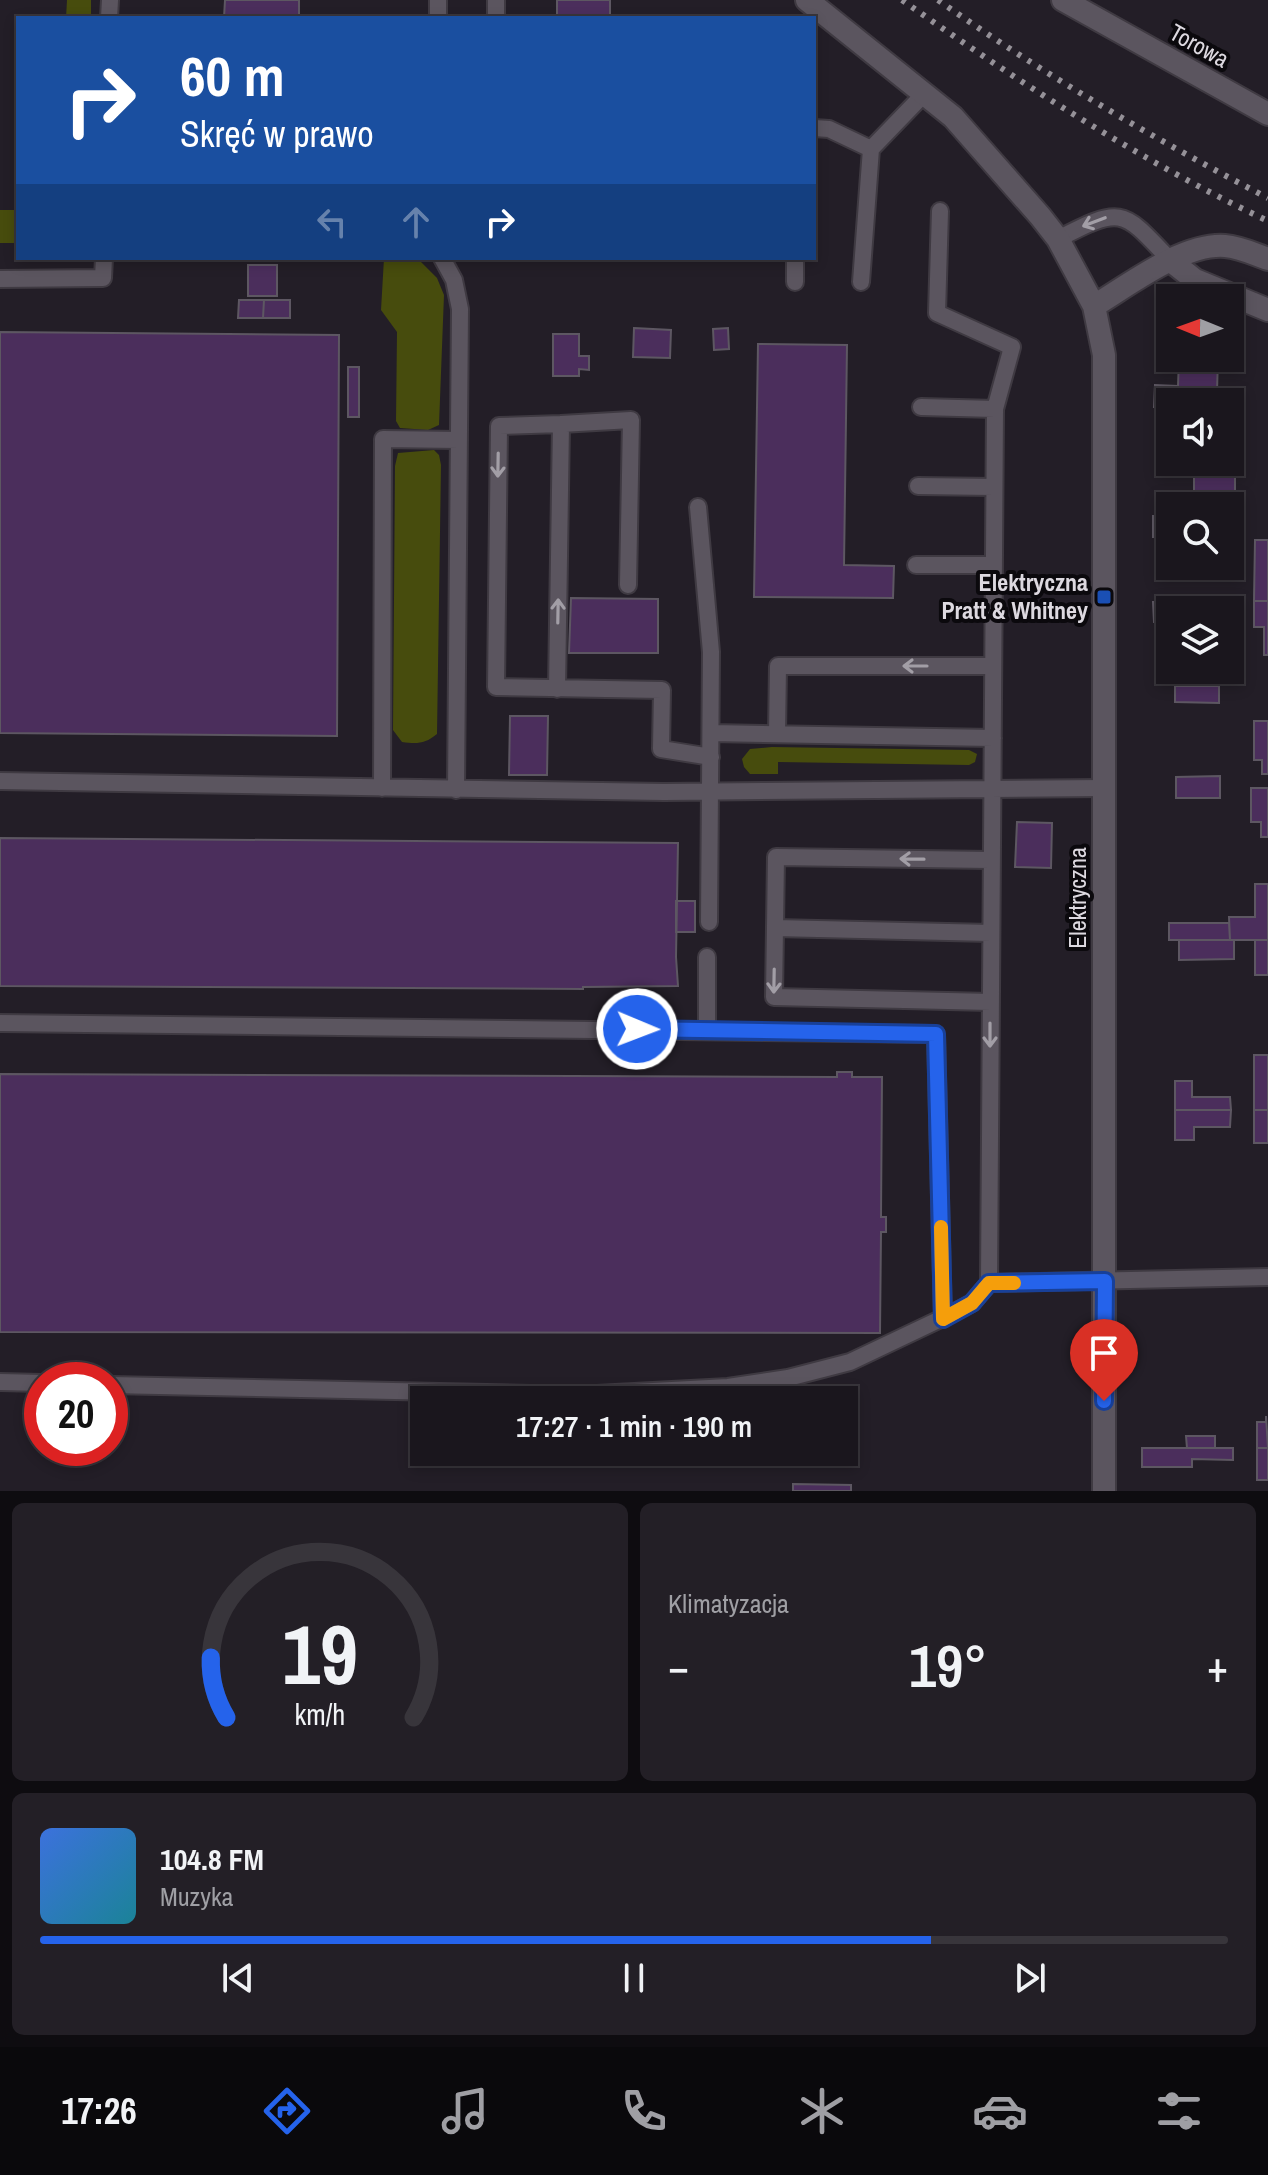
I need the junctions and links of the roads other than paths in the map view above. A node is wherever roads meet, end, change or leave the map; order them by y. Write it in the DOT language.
graph roads {
  1 [pos="807,0"];
  2 [pos="1063,0"];
  3 [pos="924,94"];
  4 [pos="1268,114"];
  5 [pos="816,128"];
  6 [pos="871,149"];
  7 [pos="940,211"];
  8 [pos="1058,239"];
  9 [pos="1268,259"];
  10 [pos="104,260"];
  11 [pos="443,260"];
  12 [pos="795,260"];
  13 [pos="1171,261"];
  14 [pos="0,279"];
  15 [pos="795,282"];
  16 [pos="861,282"];
  17 [pos="1094,306"];
  18 [pos="1268,310"];
  19 [pos="921,407"];
  20 [pos="995,409"];
  21 [pos="561,424"];
  22 [pos="459,440"];
  23 [pos="918,486"];
  24 [pos="994,487"];
  25 [pos="698,507"];
  26 [pos="916,565"];
  27 [pos="994,565"];
  28 [pos="628,585"];
  29 [pos="993,666"];
  30 [pos="557,689"];
  31 [pos="711,733"];
  32 [pos="777,734"];
  33 [pos="993,738"];
  34 [pos="711,757"];
  35 [pos="0,781"];
  36 [pos="382,788"];
  37 [pos="1104,788"];
  38 [pos="993,789"];
  39 [pos="456,790"];
  40 [pos="711,792"];
  41 [pos="990,860"];
  42 [pos="709,922"];
  43 [pos="775,928"];
  44 [pos="991,933"];
  45 [pos="707,957"];
  46 [pos="991,1002"];
  47 [pos="0,1023"];
  48 [pos="707,1030"];
  49 [pos="1268,1277"];
  50 [pos="1105,1281"];
  51 [pos="989,1283"];
  52 [pos="943,1319"];
  53 [pos="0,1382"];
  54 [pos="24,1383"];
  55 [pos="128,1385"];
  56 [pos="1104,1491"];
  1 -- 3 [label="street, Elektryczna"];
  2 -- 4 [label="street, Torowa"];
  3 -- 6 [label="lane"];
  3 -- 8 [label="street, Elektryczna"];
  5 -- 6 [label="lane"];
  6 -- 16 [label="lane"];
  7 -- 20 [label="lane"];
  13 -- 8 [label="lane, one-way"];
  8 -- 17 [label="street, Elektryczna"];
  9 -- 13 [label="street"];
  10 -- 14 [label="lane"];
  11 -- 22 [label="lane"];
  12 -- 15 [label="lane"];
  13 -- 17 [label="street"];
  13 -- 18 [label="street"];
  17 -- 37 [label="street, Elektryczna"];
  19 -- 20 [label="lane"];
  20 -- 24 [label="lane"];
  21 -- 28 [label="lane"];
  30 -- 21 [label="lane, one-way"];
  21 -- 30 [label="lane, one-way"];
  22 -- 36 [label="lane"];
  22 -- 39 [label="lane"];
  23 -- 24 [label="lane"];
  24 -- 27 [label="lane"];
  25 -- 31 [label="lane"];
  26 -- 27 [label="lane"];
  27 -- 29 [label="lane"];
  29 -- 32 [label="lane, one-way"];
  29 -- 33 [label="lane"];
  30 -- 34 [label="lane"];
  31 -- 32 [label="lane"];
  31 -- 34 [label="lane"];
  32 -- 33 [label="lane"];
  33 -- 38 [label="lane"];
  34 -- 40 [label="lane"];
  35 -- 36 [label="lane"];
  36 -- 39 [label="lane"];
  37 -- 38 [label="lane"];
  37 -- 50 [label="street, Elektryczna"];
  38 -- 40 [label="lane"];
  38 -- 41 [label="lane"];
  39 -- 40 [label="lane"];
  40 -- 42 [label="lane"];
  41 -- 43 [label="lane, one-way"];
  41 -- 44 [label="lane"];
  43 -- 44 [label="lane"];
  43 -- 46 [label="lane, one-way"];
  44 -- 46 [label="lane"];
  45 -- 48 [label="lane"];
  46 -- 51 [label="lane, one-way"];
  47 -- 48 [label="lane"];
  48 -- 52 [label="lane"];
  49 -- 50 [label="lane"];
  50 -- 51 [label="lane"];
  50 -- 56 [label="street, Elektryczna"];
  51 -- 52 [label="lane"];
  52 -- 55 [label="lane"];
  53 -- 54 [label="lane"];
}
